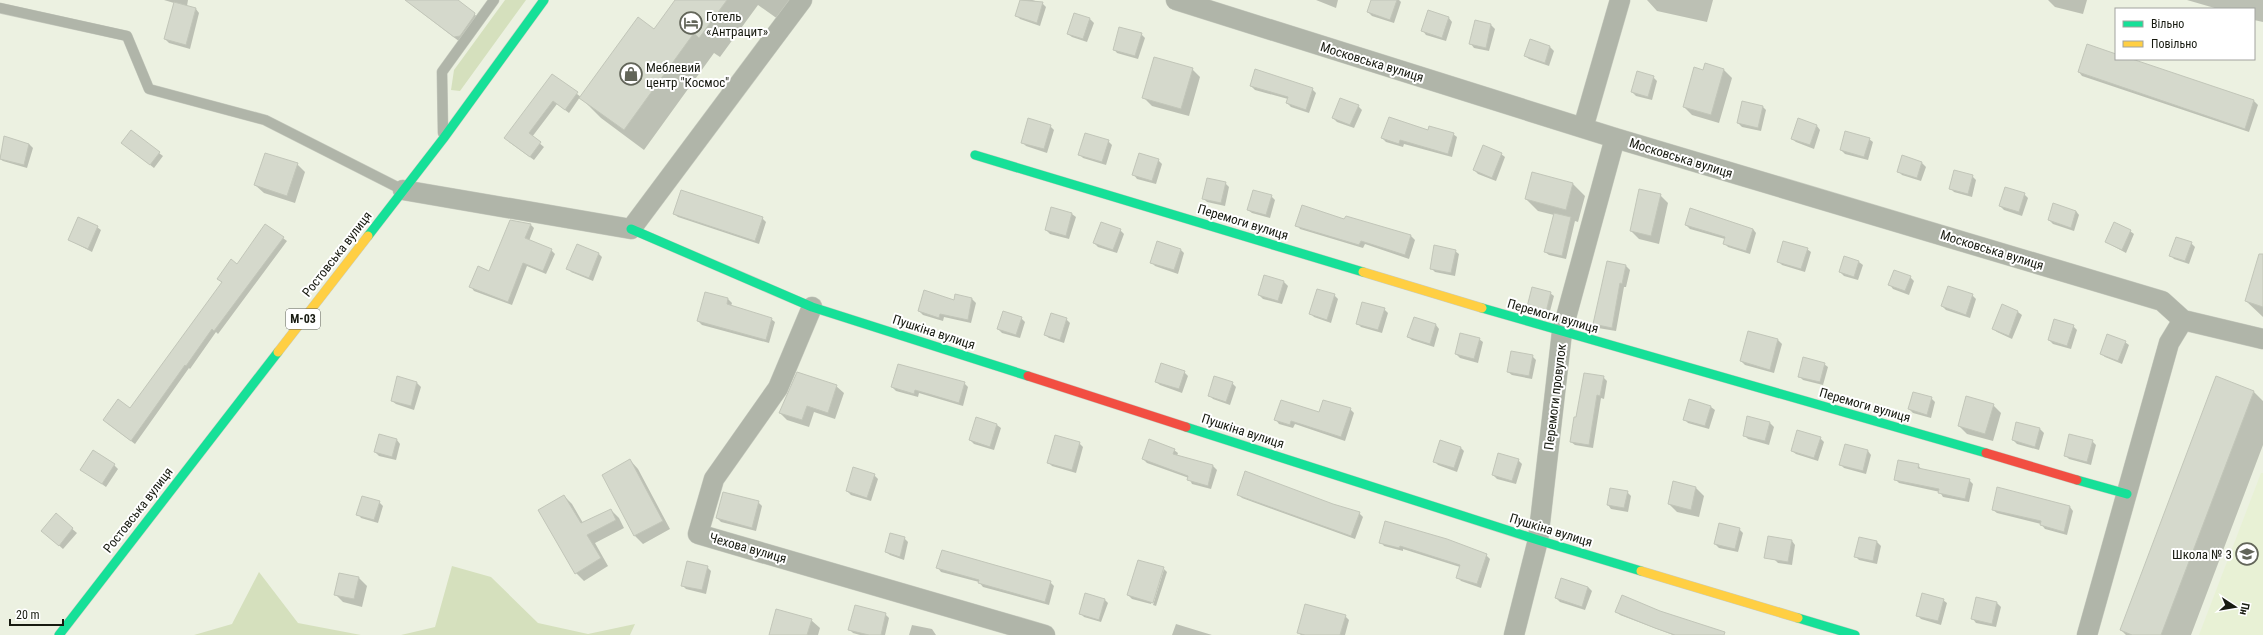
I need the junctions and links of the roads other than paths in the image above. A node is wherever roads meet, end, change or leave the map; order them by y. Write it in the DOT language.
graph roads {
  1 [pos="494,0"];
  2 [pos="544,0"];
  3 [pos="802,0"];
  4 [pos="1176,0"];
  5 [pos="1620,0"];
  6 [pos="0,8"];
  7 [pos="1583,128"];
  8 [pos="1615,138"];
  9 [pos="443,139"];
  10 [pos="975,155"];
  11 [pos="403,190"];
  12 [pos="631,229"];
  13 [pos="812,307"];
  14 [pos="2183,320"];
  15 [pos="1562,332"];
  16 [pos="2263,339"];
  17 [pos="2127,494"];
  18 [pos="1538,540"];
  19 [pos="59,635"];
  20 [pos="1045,635"];
  21 [pos="1514,635"];
  22 [pos="1855,635"];
  23 [pos="2087,635"];
  1 -- 9 [label="lane"];
  2 -- 9 [label="main road, Ростовська вулиця / М-03"];
  3 -- 12 [label="street"];
  4 -- 7 [label="street, Московська вулиця"];
  5 -- 7 [label="street"];
  6 -- 11 [label="lane"];
  7 -- 8 [label="street, Московська вулиця"];
  8 -- 14 [label="street, Московська вулиця"];
  8 -- 15 [label="street, Перемоги провулок"];
  9 -- 11 [label="main road, Ростовська вулиця / М-03"];
  10 -- 15 [label="main road, Перемоги вулиця"];
  11 -- 12 [label="street"];
  11 -- 19 [label="main road, Ростовська вулиця / М-03"];
  12 -- 13 [label="main road, Пушкіна вулиця"];
  13 -- 18 [label="main road, Пушкіна вулиця"];
  13 -- 20 [label="street, Чехова вулиця"];
  14 -- 16 [label="street"];
  14 -- 17 [label="street"];
  15 -- 17 [label="main road, Перемоги вулиця"];
  15 -- 18 [label="street, Перемоги провулок"];
  17 -- 23 [label="street"];
  18 -- 21 [label="street, Перемоги провулок"];
  18 -- 22 [label="main road, Пушкіна вулиця"];
}
